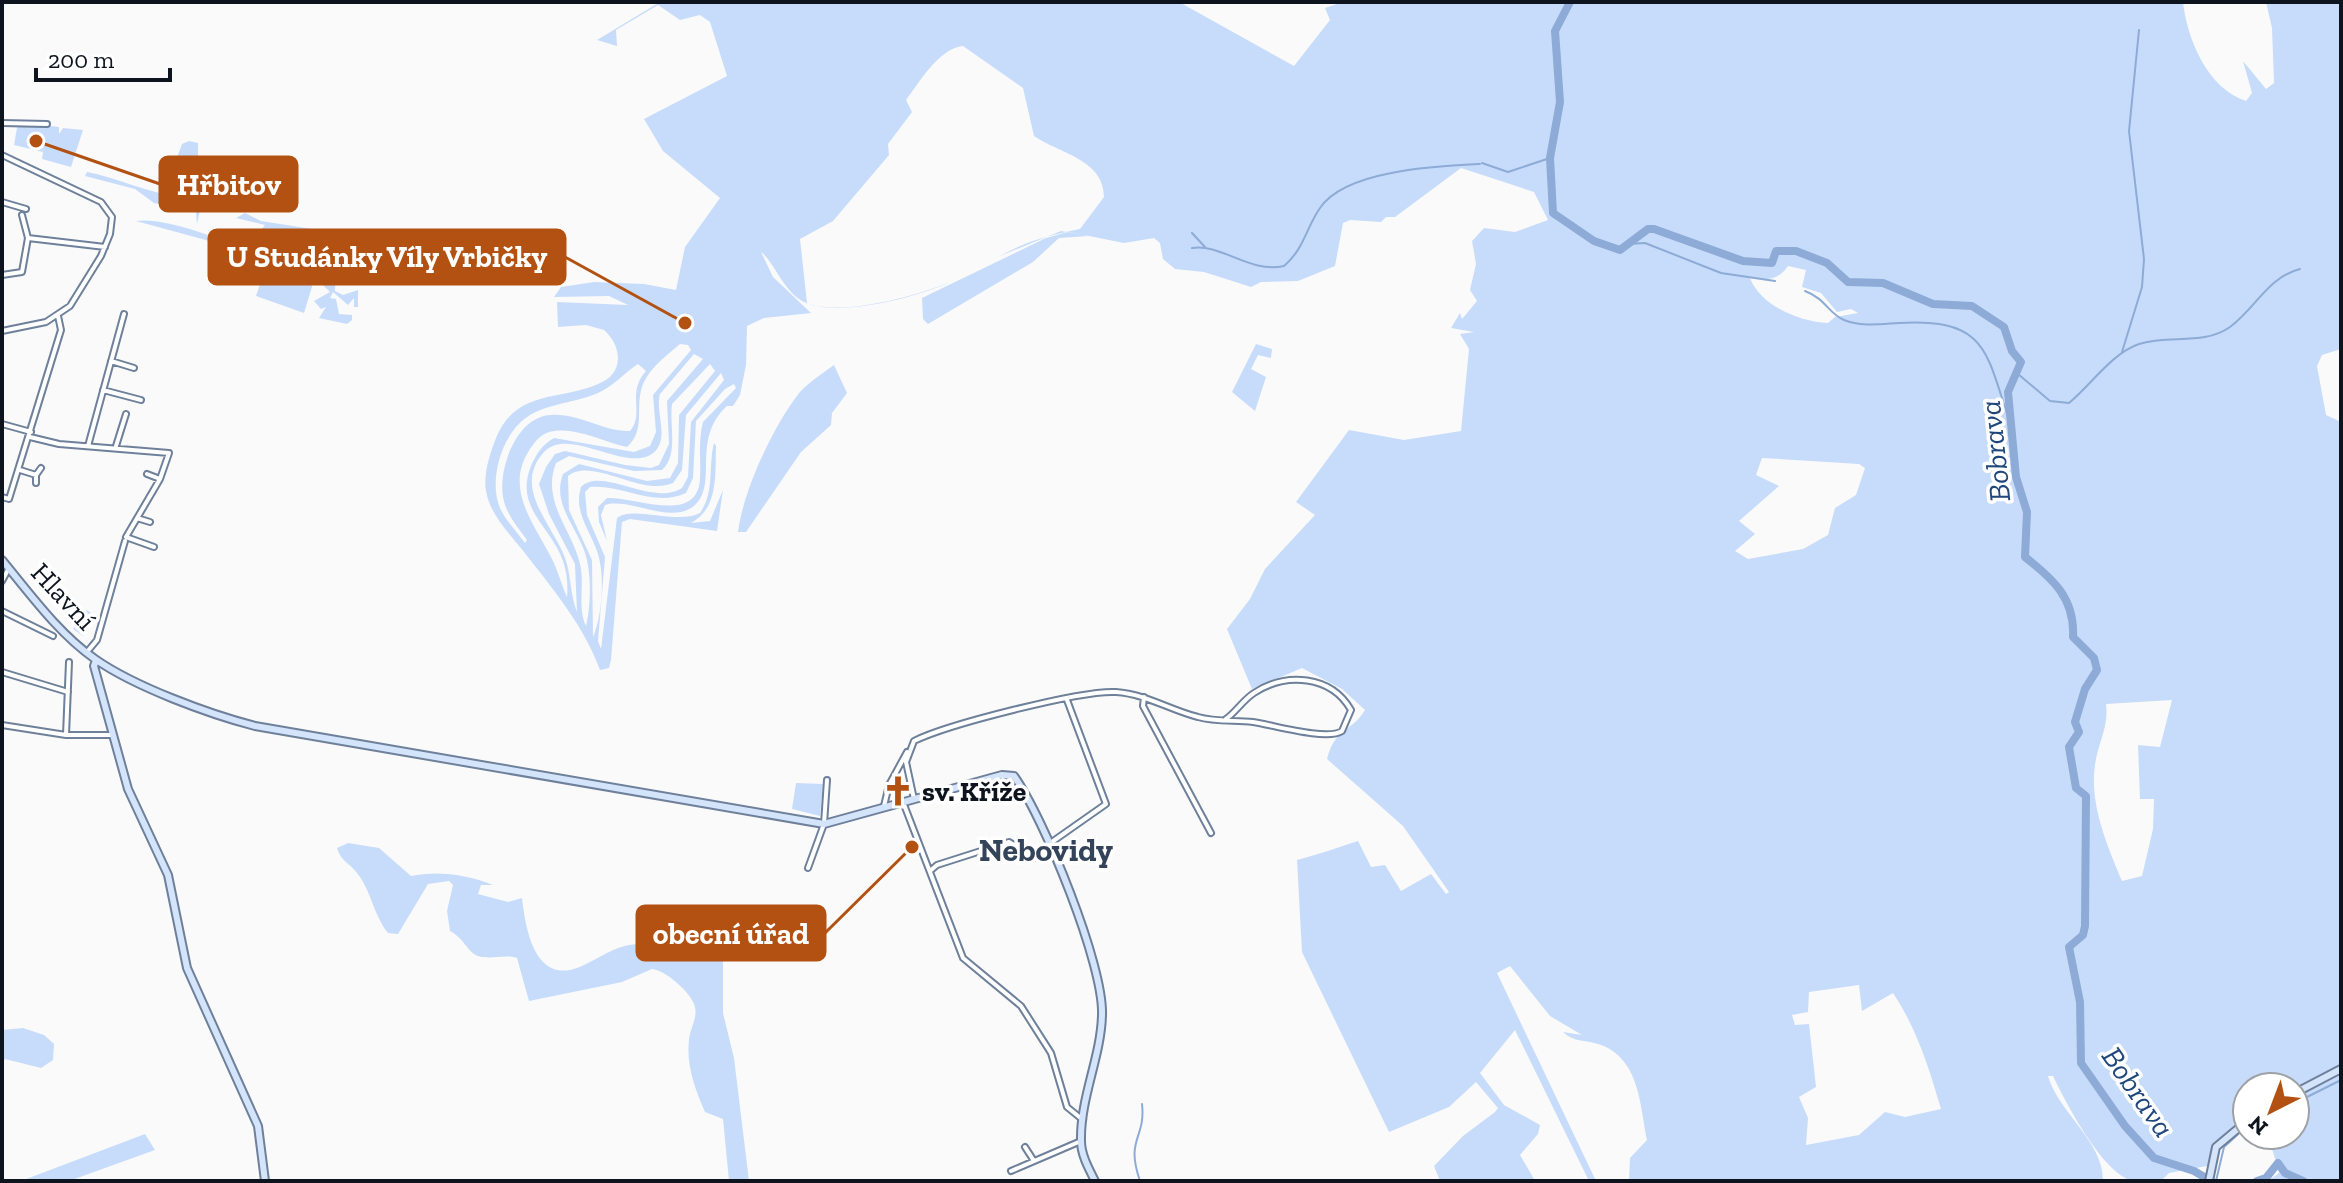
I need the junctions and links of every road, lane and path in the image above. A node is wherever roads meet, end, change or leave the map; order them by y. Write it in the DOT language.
graph roads {
  1 [pos="2,123"];
  2 [pos="47,124"];
  3 [pos="2,155"];
  4 [pos="2,202"];
  5 [pos="26,209"];
  6 [pos="22,215"];
  7 [pos="28,238"];
  8 [pos="105,247"];
  9 [pos="2,275"];
  10 [pos="124,314"];
  11 [pos="58,316"];
  12 [pos="2,331"];
  13 [pos="111,361"];
  14 [pos="134,368"];
  15 [pos="103,390"];
  16 [pos="141,400"];
  17 [pos="126,414"];
  18 [pos="2,424"];
  19 [pos="31,434"];
  20 [pos="88,446"];
  21 [pos="116,446"];
  22 [pos="41,468"];
  23 [pos="20,470"];
  24 [pos="147,474"];
  25 [pos="36,475"];
  26 [pos="160,479"];
  27 [pos="36,483"];
  28 [pos="2,497"];
  29 [pos="137,518"];
  30 [pos="150,522"];
  31 [pos="125,541"];
  32 [pos="154,547"];
  33 [pos="2,560"];
  34 [pos="9,568"];
  35 [pos="2,581"];
  36 [pos="2,611"];
  37 [pos="53,636"];
  38 [pos="87,652"];
  39 [pos="96,660"];
  40 [pos="69,662"];
  41 [pos="2,672"];
  42 [pos="68,692"];
  43 [pos="1144,697"];
  44 [pos="1067,700"];
  45 [pos="1226,719"];
  46 [pos="2,725"];
  47 [pos="66,735"];
  48 [pos="112,735"];
  49 [pos="908,750"];
  50 [pos="827,780"];
  51 [pos="914,799"];
  52 [pos="903,802"];
  53 [pos="884,808"];
  54 [pos="824,824"];
  55 [pos="1211,833"];
  56 [pos="1049,844"];
  57 [pos="1053,855"];
  58 [pos="808,868"];
  59 [pos="930,871"];
  60 [pos="2341,1069"];
  61 [pos="2311,1085"];
  62 [pos="1083,1120"];
  63 [pos="2231,1134"];
  64 [pos="1081,1141"];
  65 [pos="1025,1147"];
  66 [pos="1034,1161"];
  67 [pos="1011,1171"];
  68 [pos="2210,1178"];
  69 [pos="265,1181"];
  70 [pos="1095,1181"];
  1 -- 2 [label="street"];
  3 -- 8 [label="street"];
  4 -- 5 [label="street"];
  6 -- 7 [label="street"];
  7 -- 8 [label="street"];
  7 -- 9 [label="street"];
  8 -- 11 [label="street"];
  10 -- 13 [label="street"];
  11 -- 12 [label="street"];
  11 -- 19 [label="street"];
  13 -- 14 [label="street"];
  13 -- 15 [label="street"];
  15 -- 16 [label="street"];
  15 -- 20 [label="street"];
  17 -- 21 [label="street"];
  18 -- 19 [label="street"];
  19 -- 20 [label="street"];
  19 -- 23 [label="street"];
  20 -- 21 [label="street"];
  21 -- 26 [label="street"];
  22 -- 25 [label="street"];
  23 -- 25 [label="street"];
  23 -- 28 [label="street"];
  24 -- 26 [label="street"];
  25 -- 27 [label="street"];
  26 -- 29 [label="street"];
  29 -- 30 [label="street"];
  29 -- 32 [label="street"];
  31 -- 38 [label="street"];
  33 -- 34 [label="street, Hlavní"];
  34 -- 35 [label="street"];
  34 -- 38 [label="street, Hlavní"];
  36 -- 37 [label="street"];
  38 -- 39 [label="street, Hlavní"];
  39 -- 48 [label="street"];
  39 -- 54 [label="street, Hlavní"];
  40 -- 42 [label="street"];
  41 -- 42 [label="street"];
  42 -- 47 [label="street"];
  43 -- 44 [label="street"];
  43 -- 45 [label="street"];
  43 -- 55 [label="street"];
  44 -- 49 [label="street"];
  44 -- 56 [label="street"];
  45 -- 45 [label="street"];
  46 -- 47 [label="street"];
  47 -- 48 [label="street"];
  48 -- 69 [label="street"];
  49 -- 51 [label="street"];
  49 -- 53 [label="street"];
  50 -- 54 [label="street"];
  51 -- 52 [label="street"];
  51 -- 56 [label="street"];
  52 -- 53 [label="street"];
  52 -- 59 [label="street"];
  53 -- 54 [label="street"];
  54 -- 58 [label="street"];
  56 -- 57 [label="street"];
  57 -- 59 [label="street"];
  57 -- 62 [label="street"];
  59 -- 62 [label="street"];
  60 -- 61 [label="street"];
  62 -- 64 [label="street"];
  63 -- 68 [label="street"];
  64 -- 66 [label="street"];
  64 -- 70 [label="street"];
  65 -- 66 [label="street"];
  66 -- 67 [label="street"];
}
